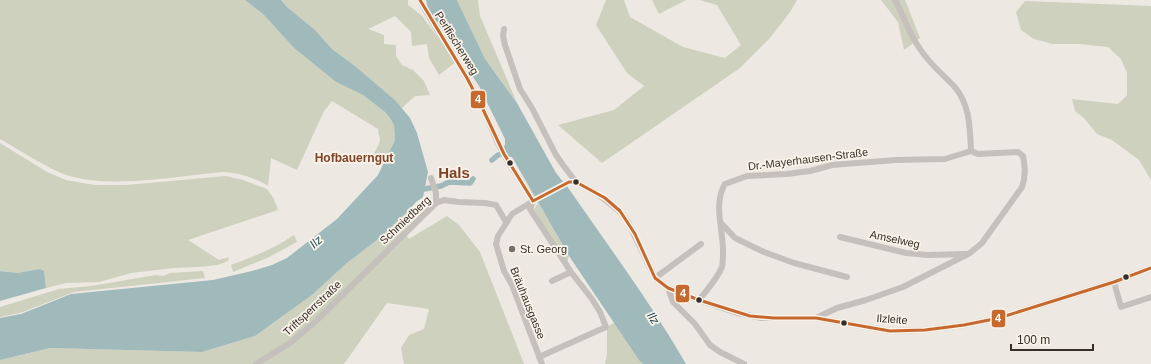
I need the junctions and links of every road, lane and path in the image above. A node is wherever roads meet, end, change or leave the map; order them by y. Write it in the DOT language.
graph roads {
  1 [pos="420,0"];
  2 [pos="894,0"];
  3 [pos="504,29"];
  4 [pos="970,152"];
  5 [pos="432,181"];
  6 [pos="576,182"];
  7 [pos="533,201"];
  8 [pos="436,203"];
  9 [pos="506,222"];
  10 [pos="721,223"];
  11 [pos="840,236"];
  12 [pos="701,244"];
  13 [pos="970,253"];
  14 [pos="377,260"];
  15 [pos="1151,268"];
  16 [pos="570,272"];
  17 [pos="847,277"];
  18 [pos="654,278"];
  19 [pos="552,281"];
  20 [pos="1114,282"];
  21 [pos="668,288"];
  22 [pos="1151,297"];
  23 [pos="699,300"];
  24 [pos="816,318"];
  25 [pos="539,357"];
  26 [pos="256,364"];
  27 [pos="542,364"];
  28 [pos="744,364"];
  1 -- 7 [label="street, Perlfischerweg"];
  2 -- 4 [label="street"];
  3 -- 6 [label="street"];
  4 -- 10 [label="street, Dr.-Mayerhausen-Straße"];
  4 -- 13 [label="street"];
  5 -- 8 [label="street"];
  6 -- 7 [label="street, Bräuhausgasse"];
  6 -- 18 [label="street"];
  7 -- 9 [label="street, Bräuhausgasse"];
  7 -- 16 [label="street"];
  8 -- 9 [label="street, Schmiedberg"];
  8 -- 14 [label="street, Schmiedberg"];
  9 -- 25 [label="street, Bräuhausgasse"];
  10 -- 17 [label="street"];
  10 -- 23 [label="street, Dr.-Mayerhausen-Straße"];
  11 -- 13 [label="street, Amselweg"];
  12 -- 18 [label="street"];
  13 -- 24 [label="street"];
  14 -- 26 [label="street, Triftsperrstraße"];
  15 -- 20 [label="street, Ilzleite"];
  16 -- 19 [label="street"];
  16 -- 25 [label="street"];
  18 -- 21 [label="street"];
  20 -- 22 [label="street"];
  20 -- 24 [label="street, Ilzleite"];
  21 -- 23 [label="street, Ilzleite"];
  21 -- 28 [label="street"];
  23 -- 24 [label="street, Ilzleite"];
  25 -- 27 [label="street, Bräuhausgasse"];
}
